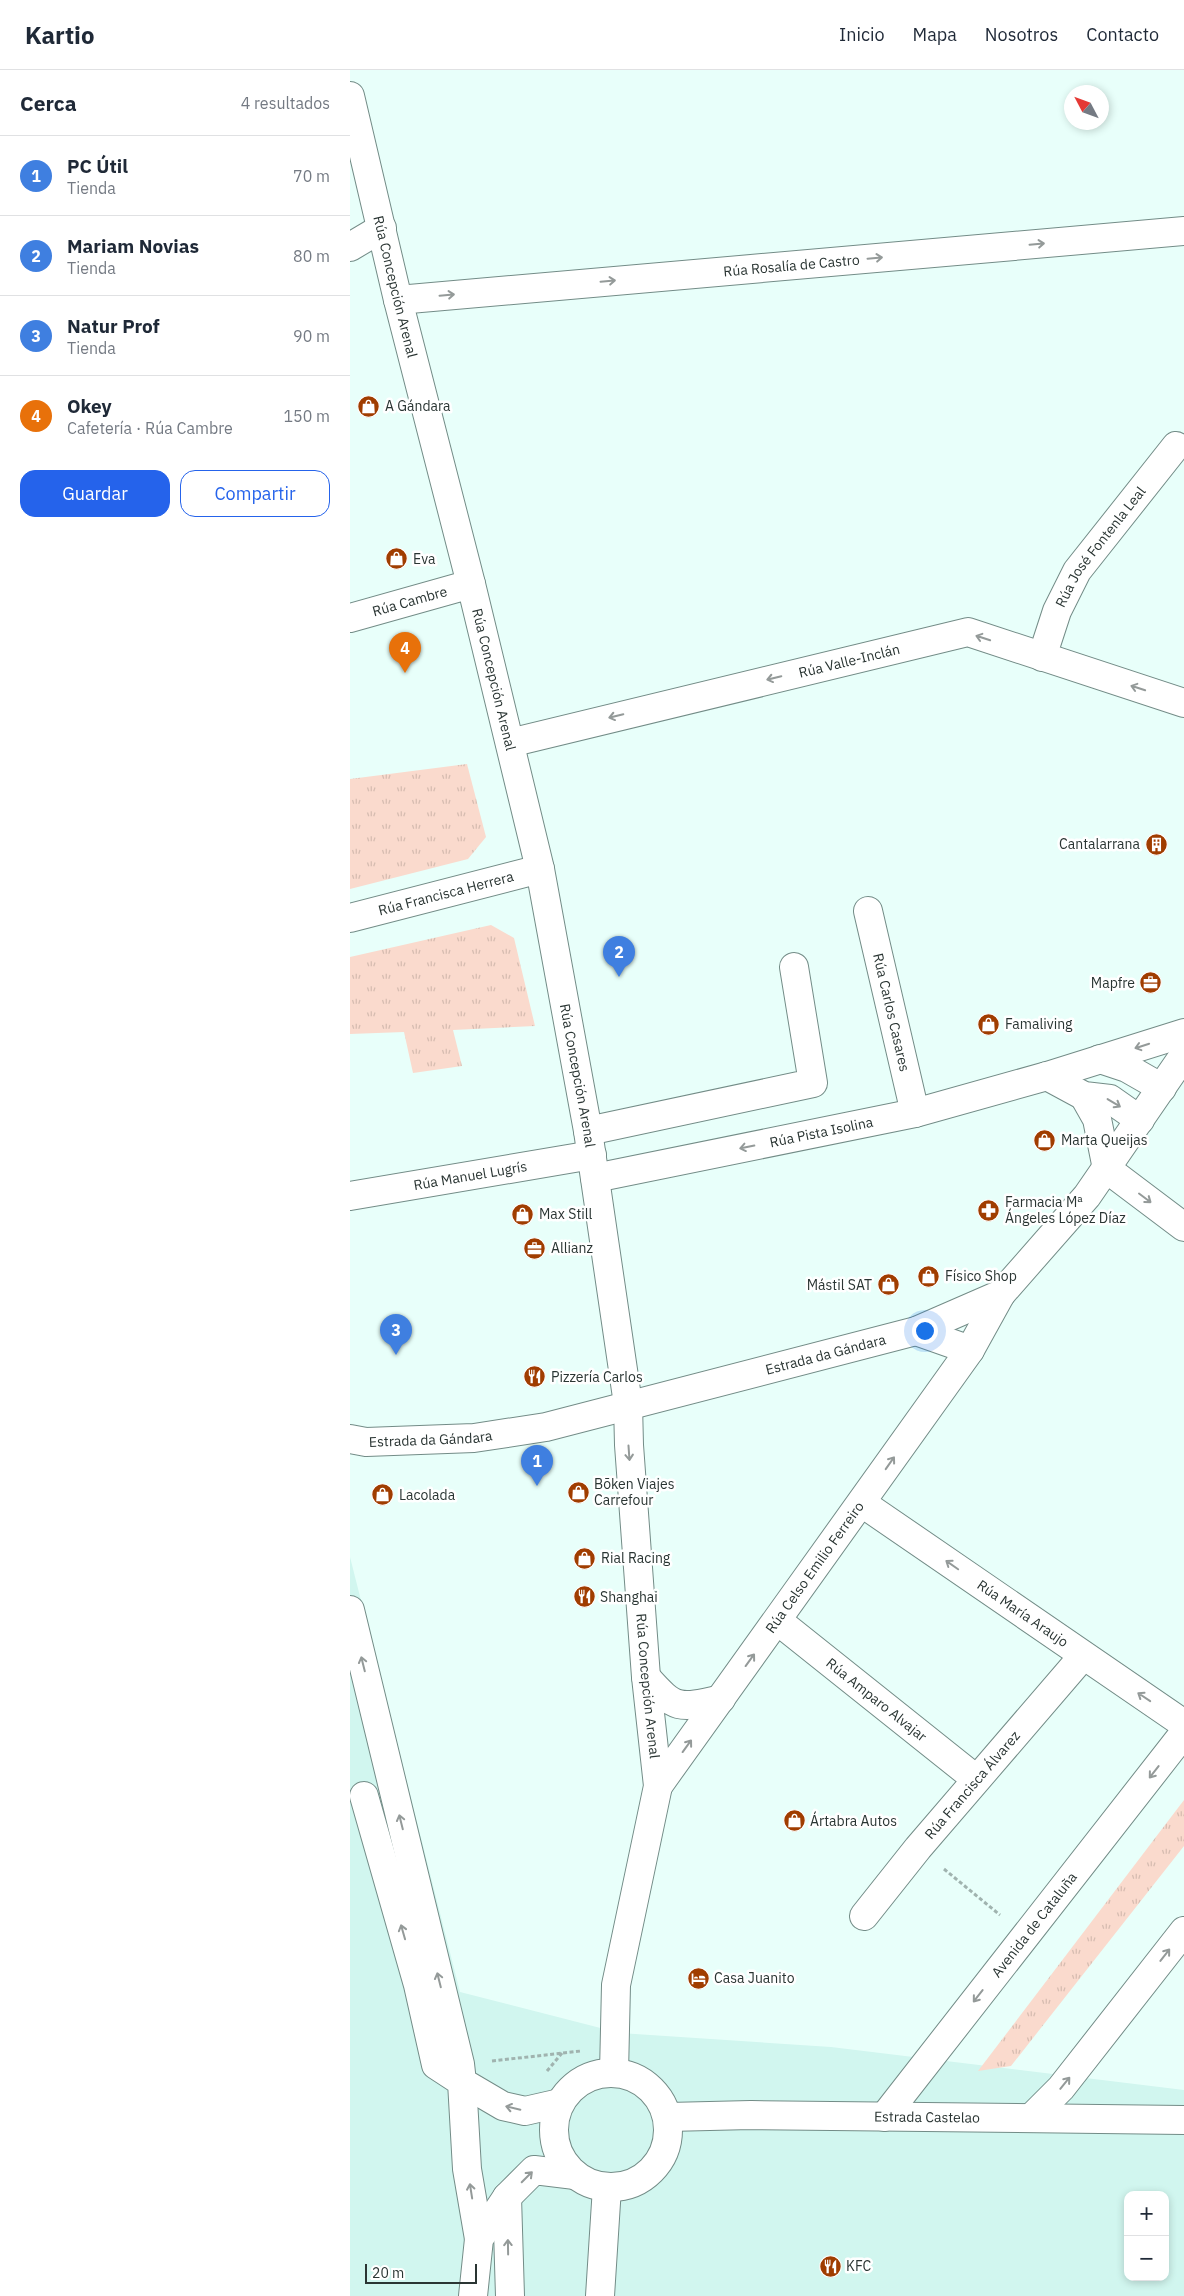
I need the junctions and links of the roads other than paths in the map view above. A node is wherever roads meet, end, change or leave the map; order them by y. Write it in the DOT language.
graph roads {
  1 [pos="350,96"];
  2 [pos="382,228"];
  3 [pos="1184,231"];
  4 [pos="350,247"];
  5 [pos="398,300"];
  6 [pos="1176,446"];
  7 [pos="471,584"];
  8 [pos="350,618"];
  9 [pos="1042,657"];
  10 [pos="1184,703"];
  11 [pos="510,743"];
  12 [pos="540,869"];
  13 [pos="868,911"];
  14 [pos="350,918"];
  15 [pos="794,967"];
  16 [pos="1184,1033"];
  17 [pos="1184,1055"];
  18 [pos="1100,1059"];
  19 [pos="1047,1076"];
  20 [pos="1162,1088"];
  21 [pos="1084,1096"];
  22 [pos="915,1113"];
  23 [pos="1140,1120"];
  24 [pos="592,1154"];
  25 [pos="1107,1169"];
  26 [pos="350,1196"];
  27 [pos="1184,1227"];
  28 [pos="1001,1294"];
  29 [pos="916,1331"];
  30 [pos="970,1350"];
  31 [pos="628,1404"];
  32 [pos="350,1440"];
  33 [pos="862,1503"];
  34 [pos="350,1610"];
  35 [pos="778,1621"];
  36 [pos="1082,1656"];
  37 [pos="646,1678"];
  38 [pos="721,1699"];
  39 [pos="1184,1724"];
  40 [pos="1184,1733"];
  41 [pos="976,1779"];
  42 [pos="658,1786"];
  43 [pos="364,1796"];
  44 [pos="864,1916"];
  45 [pos="1184,1931"];
  46 [pos="614,2060"];
  47 [pos="461,2073"];
  48 [pos="560,2103"];
  49 [pos="884,2117"];
  50 [pos="668,2118"];
  51 [pos="1031,2118"];
  52 [pos="1184,2120"];
  53 [pos="575,2175"];
  54 [pos="607,2187"];
  55 [pos="507,2198"];
  56 [pos="479,2239"];
  57 [pos="473,2296"];
  58 [pos="510,2296"];
  59 [pos="600,2296"];
  1 -- 2 [label="street, Rúa Concepción Arenal"];
  2 -- 4 [label="street"];
  2 -- 5 [label="street, Rúa Concepción Arenal"];
  5 -- 3 [label="street, Rúa Rosalía de Castro, one-way"];
  5 -- 7 [label="street, Rúa Concepción Arenal"];
  6 -- 9 [label="street, Rúa José Fontenla Leal"];
  7 -- 8 [label="street, Rúa Cambre"];
  7 -- 11 [label="street, Rúa Concepción Arenal"];
  10 -- 9 [label="street, Rúa Valle-Inclán, one-way"];
  9 -- 11 [label="street, Rúa Valle-Inclán, one-way"];
  11 -- 12 [label="street, Rúa Concepción Arenal"];
  12 -- 14 [label="street, Rúa Francisca Herrera"];
  12 -- 24 [label="street, Rúa Concepción Arenal"];
  13 -- 22 [label="street, Rúa Carlos Casares"];
  15 -- 24 [label="street"];
  16 -- 18 [label="street, Rúa Pista Isolina, one-way"];
  17 -- 20 [label="street, Estrada da Gándara"];
  18 -- 19 [label="street, Rúa Pista Isolina"];
  18 -- 20 [label="street"];
  19 -- 21 [label="street"];
  19 -- 22 [label="street, Rúa Pista Isolina"];
  20 -- 23 [label="street, Estrada da Gándara"];
  21 -- 23 [label="street, one-way"];
  21 -- 25 [label="street"];
  22 -- 24 [label="street, Rúa Pista Isolina, one-way"];
  23 -- 25 [label="street, Estrada da Gándara"];
  24 -- 26 [label="street, Rúa Manuel Lugrís"];
  24 -- 31 [label="street, Rúa Concepción Arenal"];
  25 -- 27 [label="street, one-way"];
  25 -- 28 [label="street, Estrada da Gándara"];
  28 -- 29 [label="street, Estrada da Gándara"];
  28 -- 30 [label="street, Rúa Celso Emilio Ferreiro"];
  29 -- 30 [label="street"];
  29 -- 31 [label="street, Estrada da Gándara"];
  33 -- 30 [label="street, Rúa Celso Emilio Ferreiro, one-way"];
  31 -- 32 [label="street, Estrada da Gándara"];
  31 -- 37 [label="street, Rúa Concepción Arenal, one-way"];
  33 -- 35 [label="street, Rúa Celso Emilio Ferreiro"];
  36 -- 33 [label="street, Rúa María Araujo, one-way"];
  47 -- 34 [label="street, one-way"];
  38 -- 35 [label="street, Rúa Celso Emilio Ferreiro, one-way"];
  35 -- 41 [label="street, Rúa Amparo Alvajar"];
  39 -- 36 [label="street, Rúa María Araujo, one-way"];
  36 -- 41 [label="street, Rúa Francisca Álvarez"];
  37 -- 38 [label="street"];
  37 -- 42 [label="street, Rúa Concepción Arenal"];
  42 -- 38 [label="street, Rúa Celso Emilio Ferreiro, one-way"];
  40 -- 49 [label="street, Avenida de Cataluña, one-way"];
  41 -- 44 [label="street, Rúa Francisca Álvarez"];
  42 -- 46 [label="street, Rúa Concepción Arenal"];
  47 -- 43 [label="street, one-way"];
  51 -- 45 [label="street, one-way"];
  46 -- 48 [label="street"];
  46 -- 50 [label="street"];
  48 -- 47 [label="street, one-way"];
  56 -- 47 [label="street, one-way"];
  48 -- 53 [label="street"];
  49 -- 50 [label="street, Estrada Castelao"];
  49 -- 51 [label="street, Estrada Castelao"];
  50 -- 54 [label="street"];
  51 -- 52 [label="street, Estrada Castelao"];
  53 -- 54 [label="street"];
  55 -- 53 [label="street, one-way"];
  54 -- 59 [label="street"];
  55 -- 56 [label="street"];
  58 -- 55 [label="street, one-way"];
  56 -- 57 [label="street"];
}
